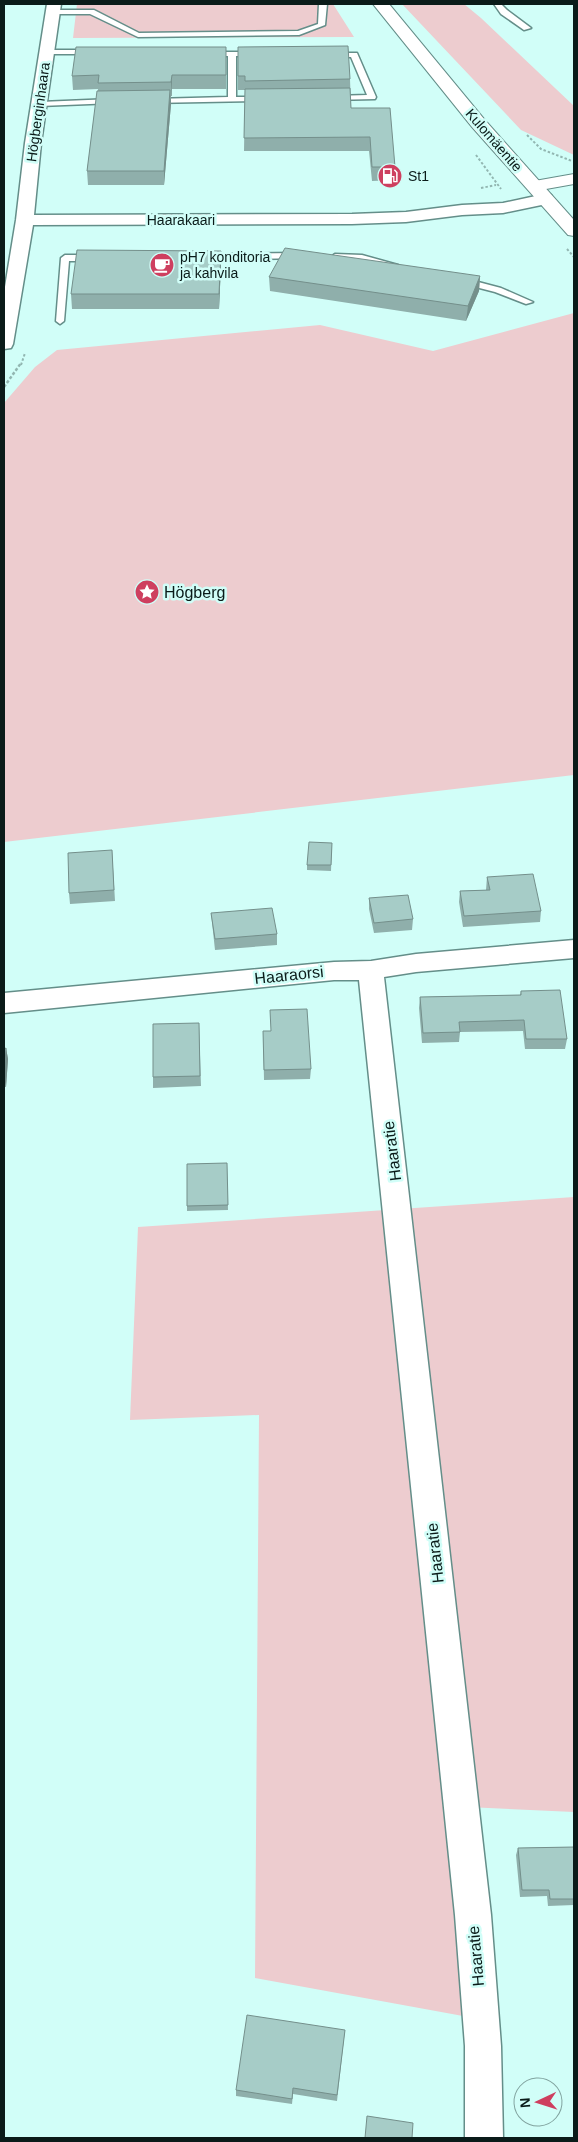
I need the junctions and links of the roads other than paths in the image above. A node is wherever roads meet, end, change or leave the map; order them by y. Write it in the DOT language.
graph roads {
  1 [pos="323,4"];
  2 [pos="381,4"];
  3 [pos="497,4"];
  4 [pos="53,8"];
  5 [pos="92,8"];
  6 [pos="527,28"];
  7 [pos="416,46"];
  8 [pos="46,52"];
  9 [pos="102,53"];
  10 [pos="202,54"];
  11 [pos="232,54"];
  12 [pos="260,54"];
  13 [pos="326,55"];
  14 [pos="326,98"];
  15 [pos="232,99"];
  16 [pos="269,99"];
  17 [pos="124,101"];
  18 [pos="144,101"];
  19 [pos="40,104"];
  20 [pos="508,133"];
  21 [pos="541,168"];
  22 [pos="574,178"];
  23 [pos="565,192"];
  24 [pos="540,193"];
  25 [pos="25,220"];
  26 [pos="574,232"];
  27 [pos="307,256"];
  28 [pos="193,257"];
  29 [pos="326,257"];
  30 [pos="105,258"];
  31 [pos="401,267"];
  32 [pos="450,278"];
  33 [pos="530,302"];
  34 [pos="6,317"];
  35 [pos="60,321"];
  36 [pos="4,344"];
  37 [pos="574,949"];
  38 [pos="371,970"];
  39 [pos="4,1003"];
  40 [pos="484,2138"];
  1 -- 5 [label="lane"];
  2 -- 7 [label="main road, Kulomäentie"];
  3 -- 6 [label="lane"];
  4 -- 5 [label="lane"];
  4 -- 8 [label="street, Högberginhaara"];
  7 -- 20 [label="main road, Kulomäentie"];
  7 -- 24 [label="main road, Kulomäentie"];
  8 -- 9 [label="lane"];
  8 -- 19 [label="street, Högberginhaara"];
  10 -- 11 [label="lane"];
  11 -- 12 [label="lane"];
  11 -- 15 [label="lane"];
  13 -- 14 [label="lane"];
  15 -- 16 [label="lane"];
  15 -- 18 [label="lane"];
  17 -- 19 [label="lane"];
  19 -- 25 [label="street, Högberginhaara"];
  21 -- 23 [label="main road, Kulomäentie"];
  22 -- 23 [label="main road"];
  23 -- 24 [label="main road"];
  24 -- 25 [label="street, Haarakaari"];
  24 -- 26 [label="main road, Kulomäentie"];
  25 -- 34 [label="street"];
  27 -- 28 [label="lane"];
  29 -- 31 [label="lane"];
  30 -- 35 [label="lane"];
  32 -- 33 [label="lane"];
  34 -- 36 [label="street"];
  37 -- 38 [label="street, Haaraorsi"];
  38 -- 39 [label="street, Haaraorsi"];
  38 -- 40 [label="street, Haaratie"];
}
